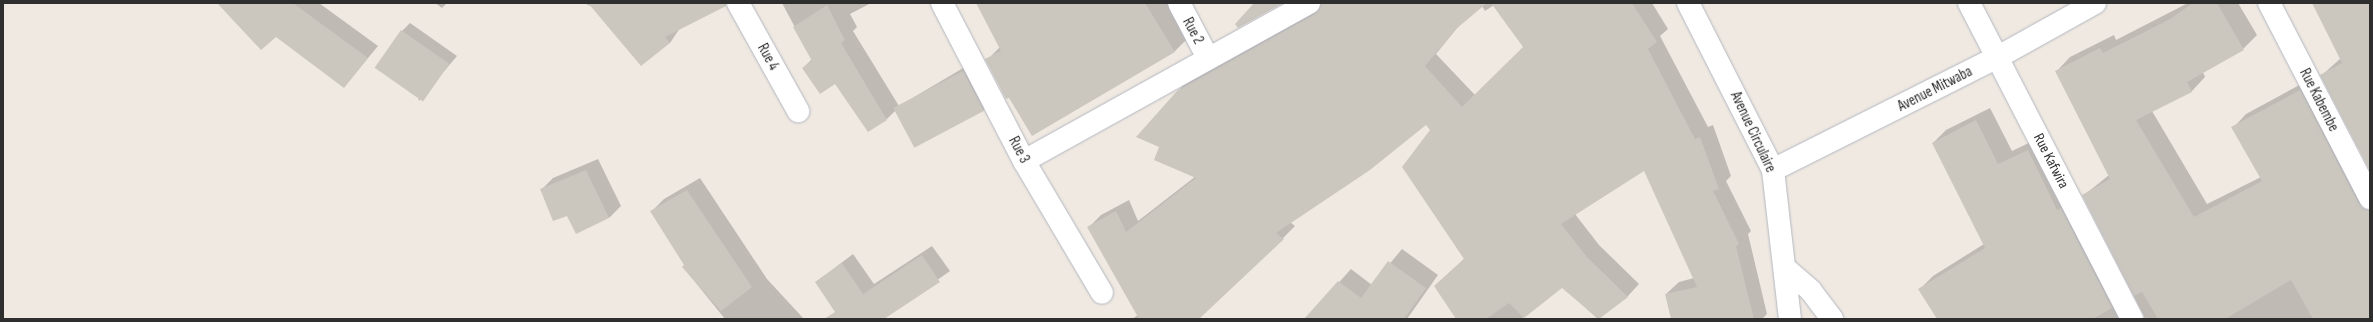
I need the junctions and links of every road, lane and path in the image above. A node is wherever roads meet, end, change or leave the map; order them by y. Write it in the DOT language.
graph roads {
  1 [pos="738,3"];
  2 [pos="942,3"];
  3 [pos="1179,3"];
  4 [pos="1309,3"];
  5 [pos="1688,3"];
  6 [pos="1970,3"];
  7 [pos="2095,3"];
  8 [pos="2268,3"];
  9 [pos="1998,57"];
  10 [pos="1208,58"];
  11 [pos="798,111"];
  12 [pos="1024,161"];
  13 [pos="1773,170"];
  14 [pos="2370,198"];
  15 [pos="1786,269"];
  16 [pos="1102,293"];
  17 [pos="1790,319"];
  18 [pos="1832,319"];
  19 [pos="2132,319"];
  1 -- 11 [label="street, Rue 4"];
  2 -- 12 [label="street, Rue 3"];
  3 -- 10 [label="street, Rue 2"];
  4 -- 10 [label="street"];
  5 -- 13 [label="street, Avenue Circulaire"];
  6 -- 9 [label="street, Rue Kafwira"];
  7 -- 9 [label="street, Avenue Mitwaba"];
  8 -- 14 [label="street, Rue Kabembe"];
  9 -- 13 [label="street, Avenue Mitwaba"];
  9 -- 19 [label="street, Rue Kafwira"];
  10 -- 12 [label="street"];
  12 -- 16 [label="street, Rue 3"];
  13 -- 15 [label="street, Avenue Circulaire"];
  15 -- 17 [label="street, Avenue Circulaire"];
  15 -- 18 [label="street"];
}
